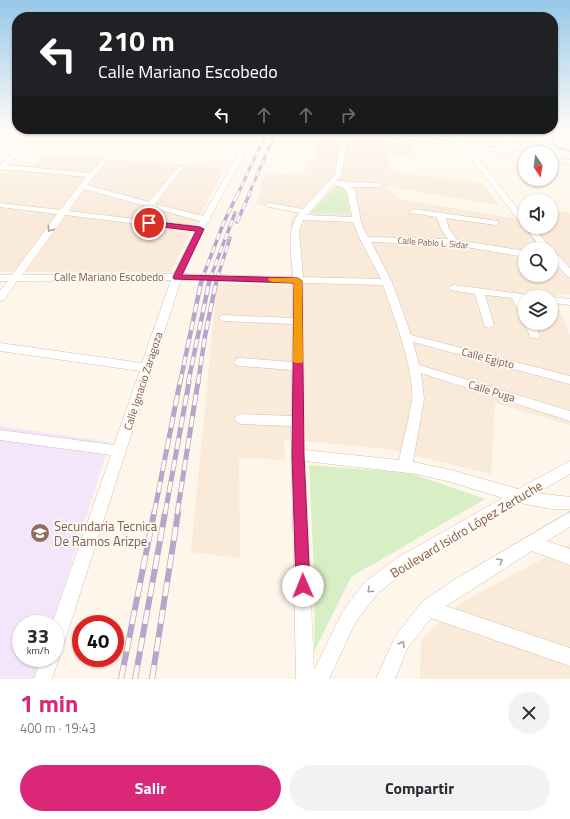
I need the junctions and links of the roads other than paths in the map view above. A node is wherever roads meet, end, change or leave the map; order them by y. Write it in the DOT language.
graph roads {
  1 [pos="9,161"];
  2 [pos="104,161"];
  3 [pos="238,161"];
  4 [pos="340,161"];
  5 [pos="475,161"];
  6 [pos="181,167"];
  7 [pos="1,168"];
  8 [pos="92,175"];
  9 [pos="338,184"];
  10 [pos="379,185"];
  11 [pos="82,186"];
  12 [pos="151,204"];
  13 [pos="0,205"];
  14 [pos="269,205"];
  15 [pos="414,211"];
  16 [pos="62,213"];
  17 [pos="518,214"];
  18 [pos="303,215"];
  19 [pos="441,215"];
  20 [pos="106,218"];
  21 [pos="206,220"];
  22 [pos="356,220"];
  23 [pos="149,223"];
  24 [pos="495,223"];
  25 [pos="101,228"];
  26 [pos="200,229"];
  27 [pos="144,234"];
  28 [pos="535,234"];
  29 [pos="364,239"];
  30 [pos="454,242"];
  31 [pos="541,242"];
  32 [pos="518,253"];
  33 [pos="558,258"];
  34 [pos="570,261"];
  35 [pos="558,262"];
  36 [pos="570,274"];
  37 [pos="177,277"];
  38 [pos="0,278"];
  39 [pos="15,278"];
  40 [pos="298,281"];
  41 [pos="387,282"];
  42 [pos="454,288"];
  43 [pos="479,292"];
  44 [pos="518,297"];
  45 [pos="0,298"];
  46 [pos="558,301"];
  47 [pos="570,302"];
  48 [pos="223,318"];
  49 [pos="297,321"];
  50 [pos="489,325"];
  51 [pos="533,330"];
  52 [pos="536,336"];
  53 [pos="406,337"];
  54 [pos="0,347"];
  55 [pos="240,362"];
  56 [pos="298,366"];
  57 [pos="414,367"];
  58 [pos="147,368"];
  59 [pos="570,380"];
  60 [pos="570,416"];
  61 [pos="241,419"];
  62 [pos="298,421"];
  63 [pos="0,435"];
  64 [pos="120,451"];
  65 [pos="298,455"];
  66 [pos="405,465"];
  67 [pos="570,467"];
  68 [pos="517,496"];
  69 [pos="570,503"];
  70 [pos="570,519"];
  71 [pos="530,543"];
  72 [pos="570,557"];
  73 [pos="428,608"];
  74 [pos="64,617"];
  75 [pos="570,657"];
  76 [pos="47,667"];
  77 [pos="43,679"];
  78 [pos="305,679"];
  79 [pos="320,679"];
  80 [pos="385,679"];
  1 -- 7 [label="street"];
  2 -- 8 [label="street"];
  3 -- 21 [label="street, Calle Ignacio Zaragoza"];
  4 -- 9 [label="street"];
  5 -- 17 [label="street"];
  6 -- 12 [label="street"];
  7 -- 8 [label="street"];
  8 -- 11 [label="street"];
  9 -- 10 [label="street"];
  9 -- 18 [label="street"];
  9 -- 22 [label="street"];
  11 -- 12 [label="street"];
  11 -- 16 [label="street"];
  12 -- 21 [label="street"];
  13 -- 16 [label="street"];
  14 -- 18 [label="street"];
  15 -- 19 [label="street"];
  16 -- 20 [label="street"];
  16 -- 39 [label="street, one-way"];
  18 -- 22 [label="street"];
  18 -- 40 [label="street"];
  19 -- 24 [label="street"];
  19 -- 30 [label="street"];
  20 -- 23 [label="street"];
  20 -- 25 [label="street"];
  21 -- 26 [label="street, Calle Ignacio Zaragoza"];
  22 -- 29 [label="street"];
  23 -- 26 [label="street"];
  23 -- 27 [label="street"];
  26 -- 37 [label="street, Calle Ignacio Zaragoza"];
  28 -- 31 [label="street"];
  29 -- 30 [label="street, Calle Pablo L. Sidar"];
  29 -- 41 [label="street"];
  30 -- 32 [label="street, Calle Pablo L. Sidar"];
  33 -- 34 [label="street"];
  35 -- 36 [label="street"];
  37 -- 39 [label="street, Calle Mariano Escobedo"];
  37 -- 40 [label="street, Calle Mariano Escobedo"];
  37 -- 58 [label="street, Calle Ignacio Zaragoza"];
  38 -- 39 [label="street, Calle Mariano Escobedo"];
  39 -- 45 [label="street"];
  40 -- 41 [label="street, Calle Mariano Escobedo"];
  40 -- 49 [label="street"];
  41 -- 53 [label="street"];
  42 -- 43 [label="street"];
  43 -- 44 [label="street"];
  43 -- 50 [label="street"];
  46 -- 47 [label="street"];
  48 -- 49 [label="street"];
  49 -- 56 [label="street"];
  51 -- 52 [label="street"];
  53 -- 57 [label="street"];
  53 -- 59 [label="street, Calle Egipto"];
  54 -- 58 [label="street"];
  55 -- 56 [label="street"];
  56 -- 62 [label="street"];
  57 -- 60 [label="street, Calle Puga"];
  57 -- 66 [label="street"];
  58 -- 64 [label="street, Calle Ignacio Zaragoza"];
  61 -- 62 [label="street"];
  62 -- 65 [label="street"];
  63 -- 64 [label="street"];
  64 -- 74 [label="street, Calle Ignacio Zaragoza"];
  65 -- 66 [label="street"];
  65 -- 78 [label="street"];
  66 -- 68 [label="street"];
  67 -- 68 [label="street, Boulevard Isidro López Zertuche"];
  68 -- 69 [label="street"];
  68 -- 79 [label="street, Boulevard Isidro López Zertuche, one-way"];
  70 -- 71 [label="street"];
  71 -- 72 [label="street"];
  73 -- 71 [label="street, one-way"];
  73 -- 75 [label="street"];
  80 -- 73 [label="street, one-way"];
  76 -- 77 [label="street"];
}
